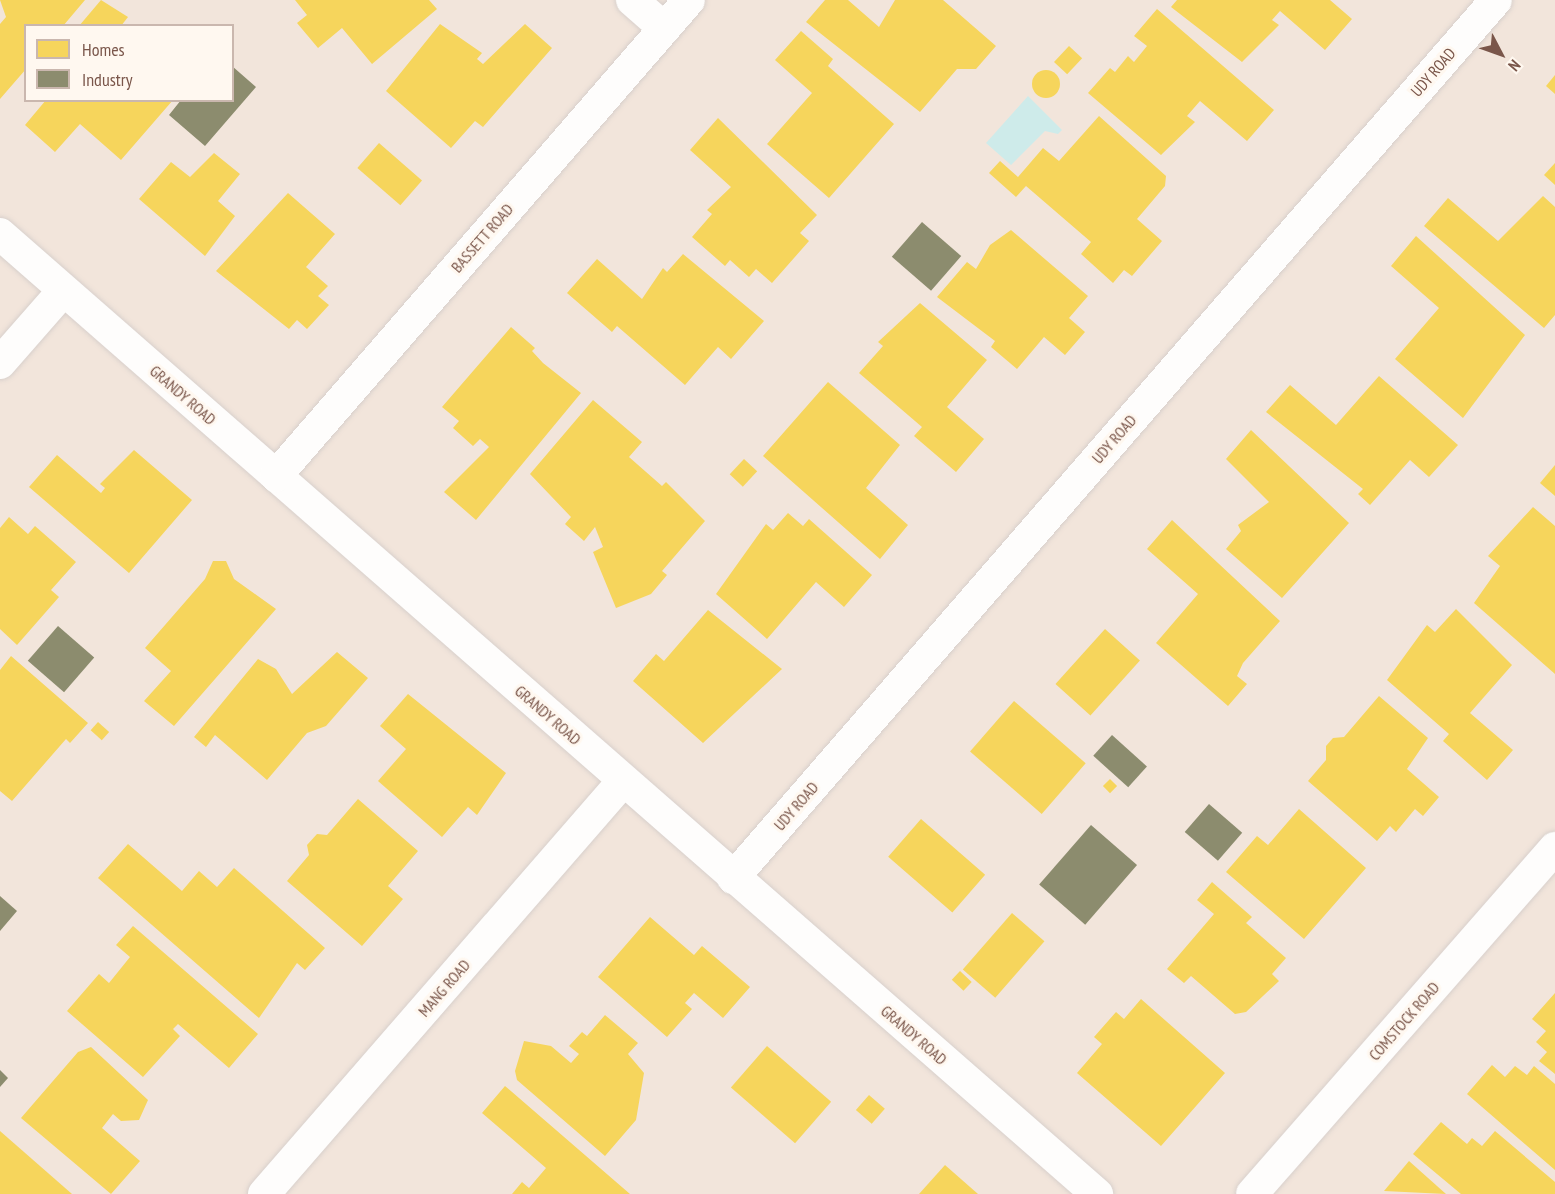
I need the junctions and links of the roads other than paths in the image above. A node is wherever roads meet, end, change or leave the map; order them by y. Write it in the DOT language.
graph roads {
  1 [pos="632,0"];
  2 [pos="689,0"];
  3 [pos="1496,0"];
  4 [pos="664,28"];
  5 [pos="0,234"];
  6 [pos="63,291"];
  7 [pos="0,363"];
  8 [pos="276,476"];
  9 [pos="623,781"];
  10 [pos="1555,848"];
  11 [pos="733,878"];
  12 [pos="264,1194"];
  13 [pos="1097,1194"];
  14 [pos="1252,1194"];
  1 -- 4 [label="street"];
  2 -- 4 [label="street, BASSETT ROAD"];
  3 -- 11 [label="street, UDY ROAD"];
  4 -- 8 [label="street, BASSETT ROAD"];
  5 -- 6 [label="street, GRANDY ROAD"];
  6 -- 7 [label="street"];
  6 -- 8 [label="street, GRANDY ROAD"];
  8 -- 9 [label="street, GRANDY ROAD"];
  9 -- 11 [label="street, GRANDY ROAD"];
  9 -- 12 [label="street, MANG ROAD"];
  10 -- 14 [label="street, COMSTOCK ROAD"];
  11 -- 13 [label="street, GRANDY ROAD"];
}
